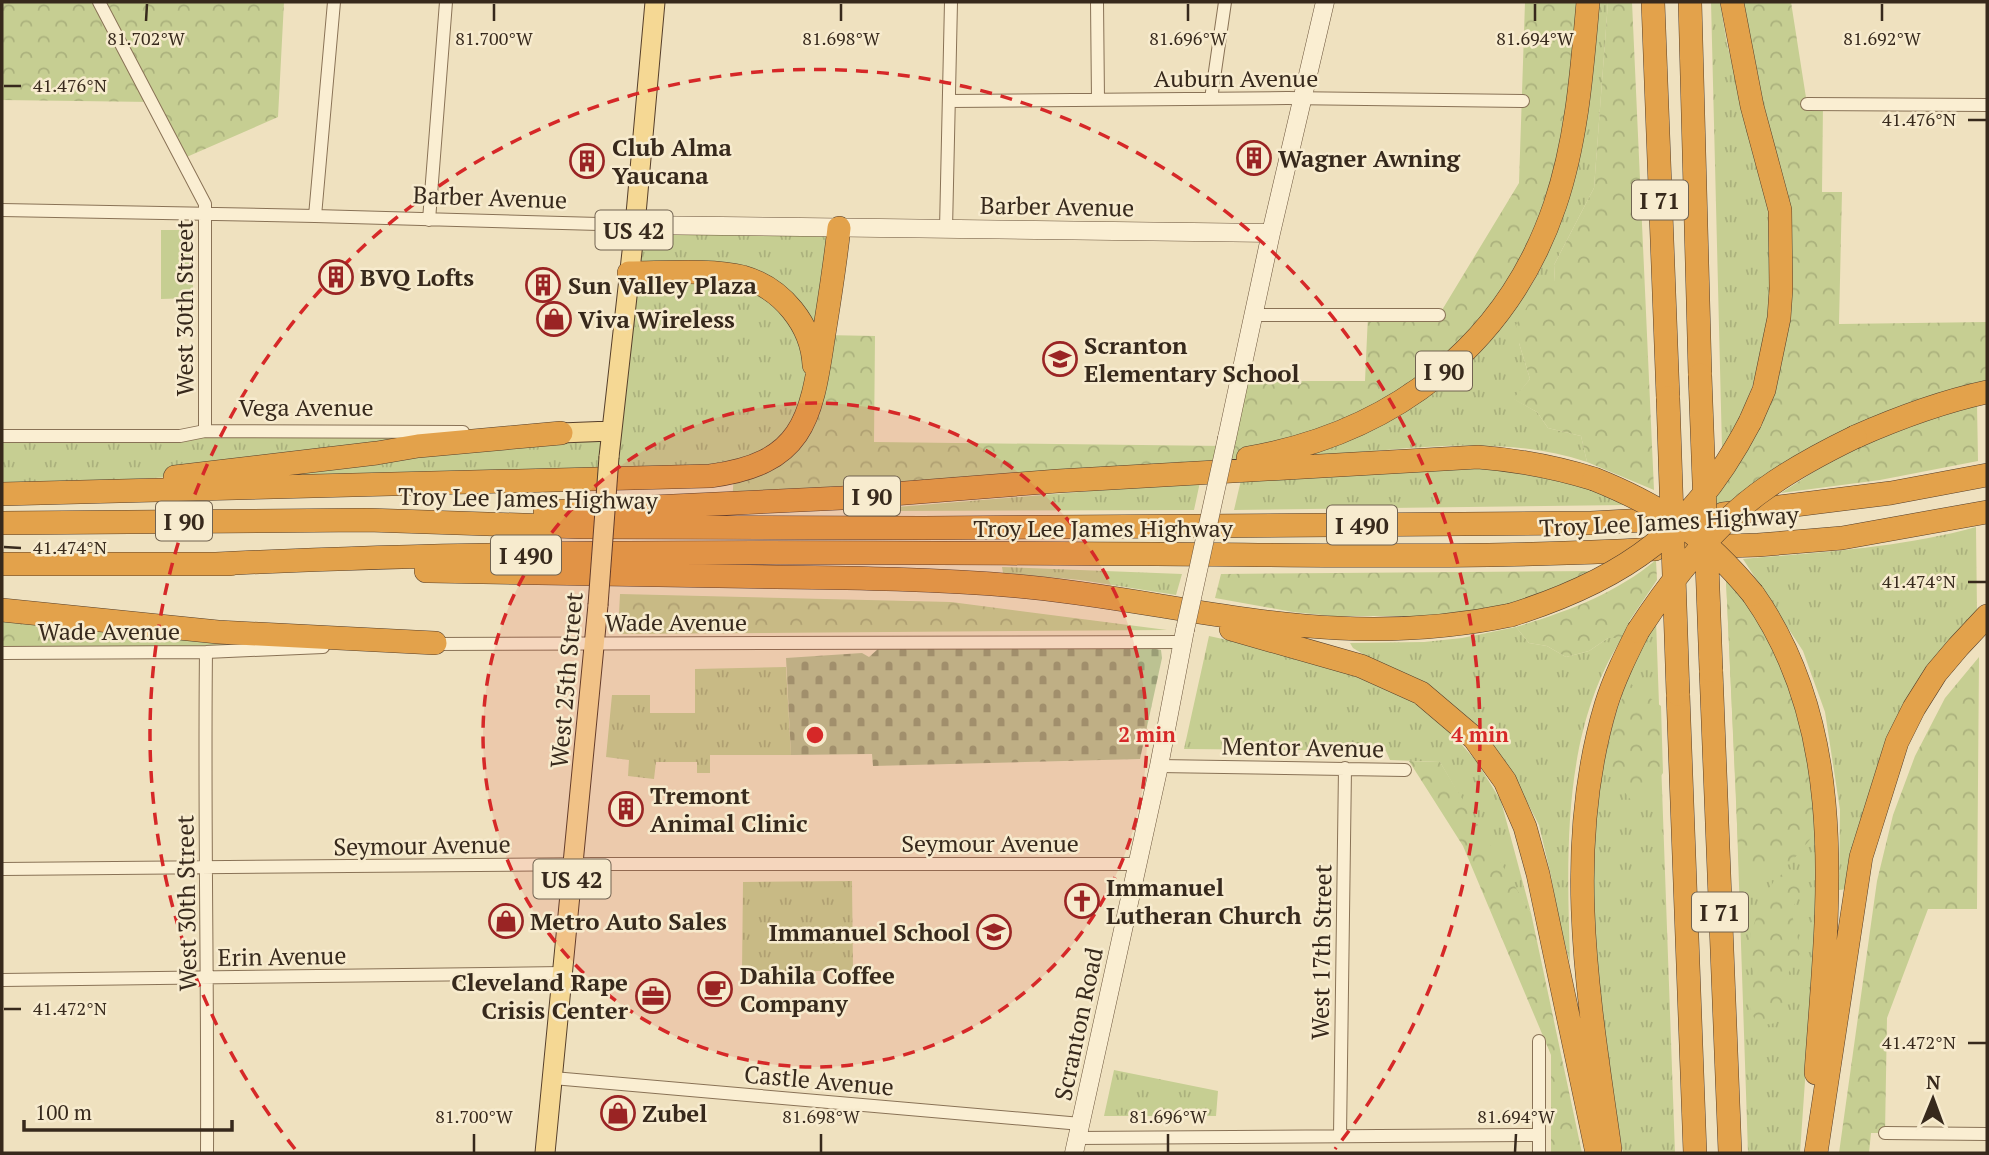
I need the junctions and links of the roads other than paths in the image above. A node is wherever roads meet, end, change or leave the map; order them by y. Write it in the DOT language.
graph roads {
  1 [pos="99,2"];
  2 [pos="334,2"];
  3 [pos="446,2"];
  4 [pos="655,2"];
  5 [pos="951,2"];
  6 [pos="1097,2"];
  7 [pos="1225,2"];
  8 [pos="1325,2"];
  9 [pos="1588,2"];
  10 [pos="1653,2"];
  11 [pos="1690,2"];
  12 [pos="1732,2"];
  13 [pos="1211,99"];
  14 [pos="1302,99"];
  15 [pos="1098,100"];
  16 [pos="949,101"];
  17 [pos="1523,101"];
  18 [pos="1807,104"];
  19 [pos="1987,105"];
  20 [pos="2,210"];
  21 [pos="205,214"];
  22 [pos="315,216"];
  23 [pos="429,220"];
  24 [pos="635,225"];
  25 [pos="839,228"];
  26 [pos="946,229"];
  27 [pos="1271,233"];
  28 [pos="629,272"];
  29 [pos="1255,315"];
  30 [pos="1439,315"];
  31 [pos="816,389"];
  32 [pos="1987,392"];
  33 [pos="205,431"];
  34 [pos="611,432"];
  35 [pos="561,433"];
  36 [pos="2,436"];
  37 [pos="1987,475"];
  38 [pos="1058,481"];
  39 [pos="2,487"];
  40 [pos="2,494"];
  41 [pos="1987,512"];
  42 [pos="367,520"];
  43 [pos="2,523"];
  44 [pos="2,564"];
  45 [pos="216,564"];
  46 [pos="769,576"];
  47 [pos="2,610"];
  48 [pos="1987,616"];
  49 [pos="1184,636"];
  50 [pos="435,643"];
  51 [pos="594,643"];
  52 [pos="206,652"];
  53 [pos="2,653"];
  54 [pos="1158,766"];
  55 [pos="1345,768"];
  56 [pos="1405,770"];
  57 [pos="574,864"];
  58 [pos="1138,864"];
  59 [pos="2,869"];
  60 [pos="206,869"];
  61 [pos="563,973"];
  62 [pos="208,978"];
  63 [pos="2,980"];
  64 [pos="1539,1041"];
  65 [pos="553,1078"];
  66 [pos="1885,1133"];
  67 [pos="1987,1134"];
  68 [pos="1539,1135"];
  69 [pos="1340,1136"];
  70 [pos="1078,1138"];
  71 [pos="207,1153"];
  72 [pos="545,1153"];
  73 [pos="1538,1153"];
  74 [pos="1597,1153"];
  75 [pos="1610,1153"];
  76 [pos="1695,1153"];
  77 [pos="1730,1153"];
  78 [pos="1809,1153"];
  79 [pos="1815,1153"];
  1 -- 21 [label="street, West 30th Street"];
  2 -- 22 [label="street"];
  3 -- 23 [label="street"];
  4 -- 24 [label="main road, West 25th Street / US 42"];
  5 -- 16 [label="street"];
  6 -- 15 [label="street"];
  7 -- 13 [label="street"];
  8 -- 14 [label="street, Scranton Road"];
  9 -- 38 [label="highway, I 90"];
  10 -- 76 [label="highway, I 71, bridge"];
  11 -- 77 [label="highway, I 71, bridge"];
  12 -- 46 [label="highway, I 90, bridge"];
  13 -- 14 [label="street, Auburn Avenue"];
  13 -- 15 [label="street, Auburn Avenue"];
  14 -- 17 [label="street, Auburn Avenue"];
  14 -- 27 [label="street, Scranton Road"];
  15 -- 16 [label="street, Auburn Avenue"];
  16 -- 26 [label="street"];
  18 -- 19 [label="street"];
  20 -- 21 [label="street, Barber Avenue"];
  21 -- 22 [label="street, Barber Avenue"];
  21 -- 33 [label="street, West 30th Street"];
  22 -- 23 [label="street, Barber Avenue"];
  23 -- 24 [label="street, Barber Avenue"];
  24 -- 25 [label="street, Barber Avenue"];
  24 -- 28 [label="main road, West 25th Street / US 42"];
  25 -- 26 [label="street, Barber Avenue"];
  25 -- 31 [label="highway"];
  26 -- 27 [label="street, Barber Avenue"];
  27 -- 29 [label="street, Scranton Road"];
  28 -- 31 [label="highway"];
  28 -- 34 [label="main road, West 25th Street / US 42"];
  29 -- 30 [label="street"];
  29 -- 49 [label="street, Scranton Road, bridge"];
  31 -- 40 [label="highway"];
  32 -- 75 [label="highway, bridge"];
  33 -- 35 [label="street, Vega Avenue"];
  33 -- 36 [label="street, Vega Avenue"];
  34 -- 35 [label="main road, Vega Avenue"];
  34 -- 51 [label="main road, West 25th Street / US 42, bridge"];
  35 -- 39 [label="highway"];
  37 -- 42 [label="highway, Troy Lee James Highway / I 490"];
  38 -- 42 [label="highway, I 90"];
  38 -- 78 [label="highway, bridge"];
  41 -- 45 [label="highway, Troy Lee James Highway / I 490"];
  42 -- 43 [label="highway, I 90"];
  44 -- 45 [label="highway, I 90"];
  45 -- 46 [label="highway, I 90"];
  46 -- 74 [label="highway"];
  47 -- 50 [label="highway"];
  48 -- 79 [label="highway"];
  49 -- 51 [label="street, Wade Avenue"];
  49 -- 54 [label="street, Scranton Road"];
  50 -- 51 [label="street, Wade Avenue"];
  50 -- 52 [label="street, Wade Avenue"];
  51 -- 57 [label="main road, West 25th Street / US 42"];
  52 -- 53 [label="street, Wade Avenue"];
  52 -- 60 [label="street, West 30th Street"];
  54 -- 55 [label="street, Mentor Avenue"];
  54 -- 58 [label="street, Scranton Road"];
  55 -- 56 [label="street, Mentor Avenue"];
  55 -- 69 [label="street, West 17th Street"];
  57 -- 58 [label="street, Seymour Avenue"];
  57 -- 60 [label="street, Seymour Avenue"];
  57 -- 61 [label="main road, West 25th Street / US 42"];
  58 -- 70 [label="street, Scranton Road"];
  59 -- 60 [label="street, Seymour Avenue"];
  60 -- 62 [label="street, West 30th Street"];
  61 -- 62 [label="street, Erin Avenue"];
  61 -- 65 [label="main road, West 25th Street / US 42"];
  62 -- 63 [label="street, Erin Avenue"];
  62 -- 71 [label="street, West 30th Street"];
  64 -- 68 [label="street"];
  65 -- 70 [label="street, Castle Avenue"];
  65 -- 72 [label="main road, West 25th Street / US 42"];
  66 -- 67 [label="street"];
  68 -- 69 [label="street, Castle Avenue"];
  68 -- 73 [label="street"];
  69 -- 70 [label="street, Castle Avenue"];
}
